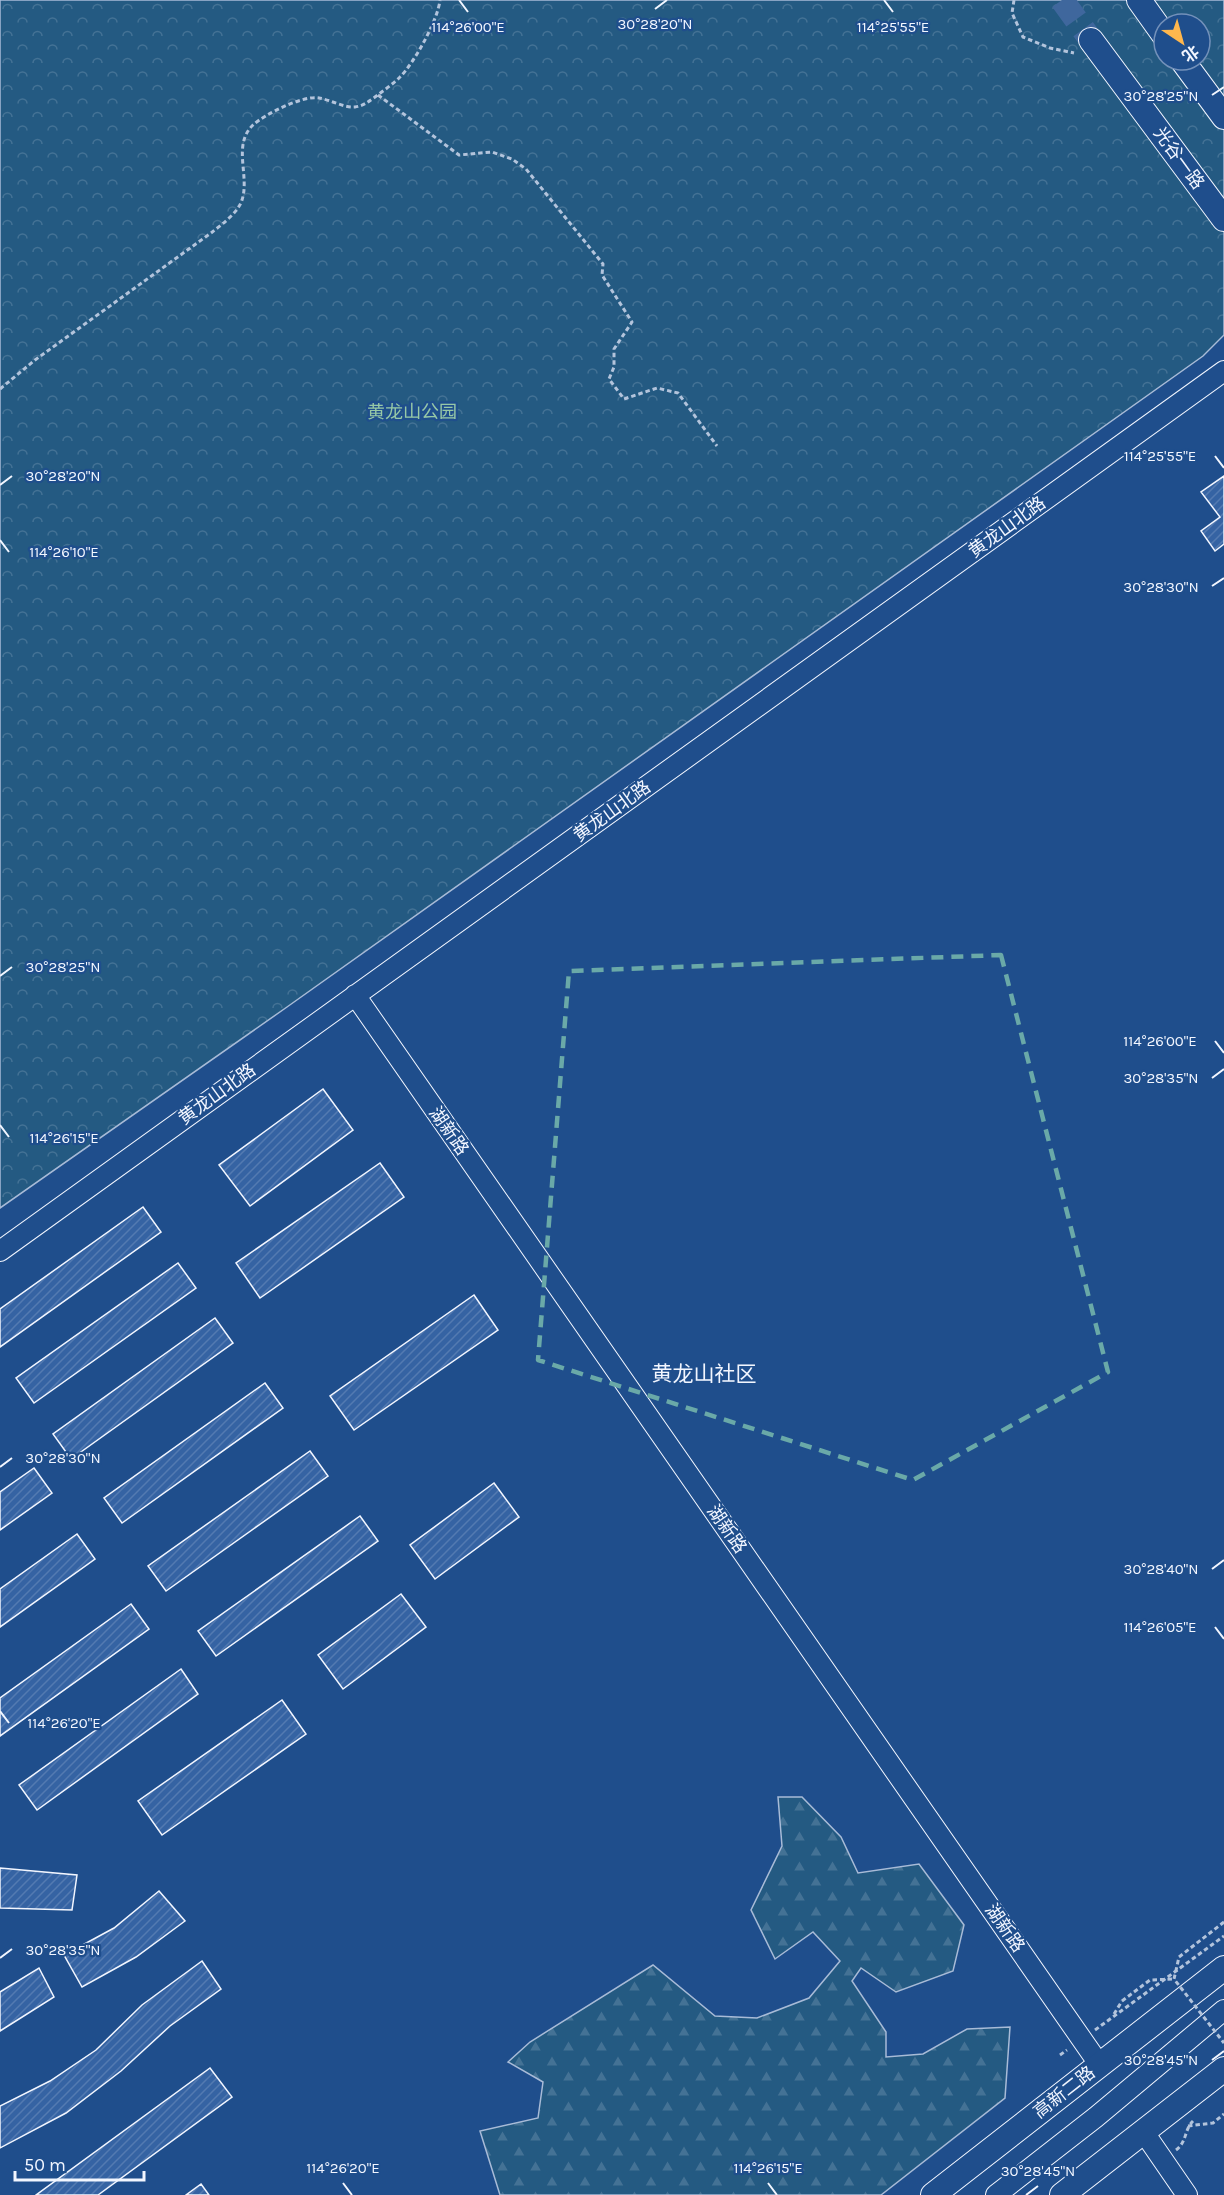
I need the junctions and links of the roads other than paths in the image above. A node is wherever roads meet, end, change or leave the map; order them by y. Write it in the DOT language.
graph roads {
  1 [pos="1139,0"];
  2 [pos="1152,18"];
  3 [pos="1085,47"];
  4 [pos="1191,72"];
  5 [pos="1224,117"];
  6 [pos="1224,219"];
  7 [pos="1224,371"];
  8 [pos="355,995"];
  9 [pos="0,1251"];
  10 [pos="1224,1968"];
  11 [pos="1224,2010"];
  12 [pos="1224,2025"];
  13 [pos="1099,2064"];
  14 [pos="1224,2069"];
  15 [pos="1143,2131"];
  16 [pos="933,2195"];
  17 [pos="996,2195"];
  18 [pos="1014,2195"];
  19 [pos="1062,2195"];
  20 [pos="1187,2195"];
  1 -- 2 [label="main road"];
  3 -- 6 [label="main road, 光谷一路"];
  4 -- 5 [label="main road"];
  7 -- 8 [label="street, 黄龙山北路"];
  8 -- 9 [label="street, 黄龙山北路"];
  8 -- 13 [label="street, 湖新路"];
  10 -- 13 [label="main road, 高新二路"];
  11 -- 17 [label="street"];
  12 -- 18 [label="street"];
  13 -- 16 [label="main road, 高新二路"];
  14 -- 15 [label="main road"];
  15 -- 19 [label="main road"];
  15 -- 20 [label="street"];
}
